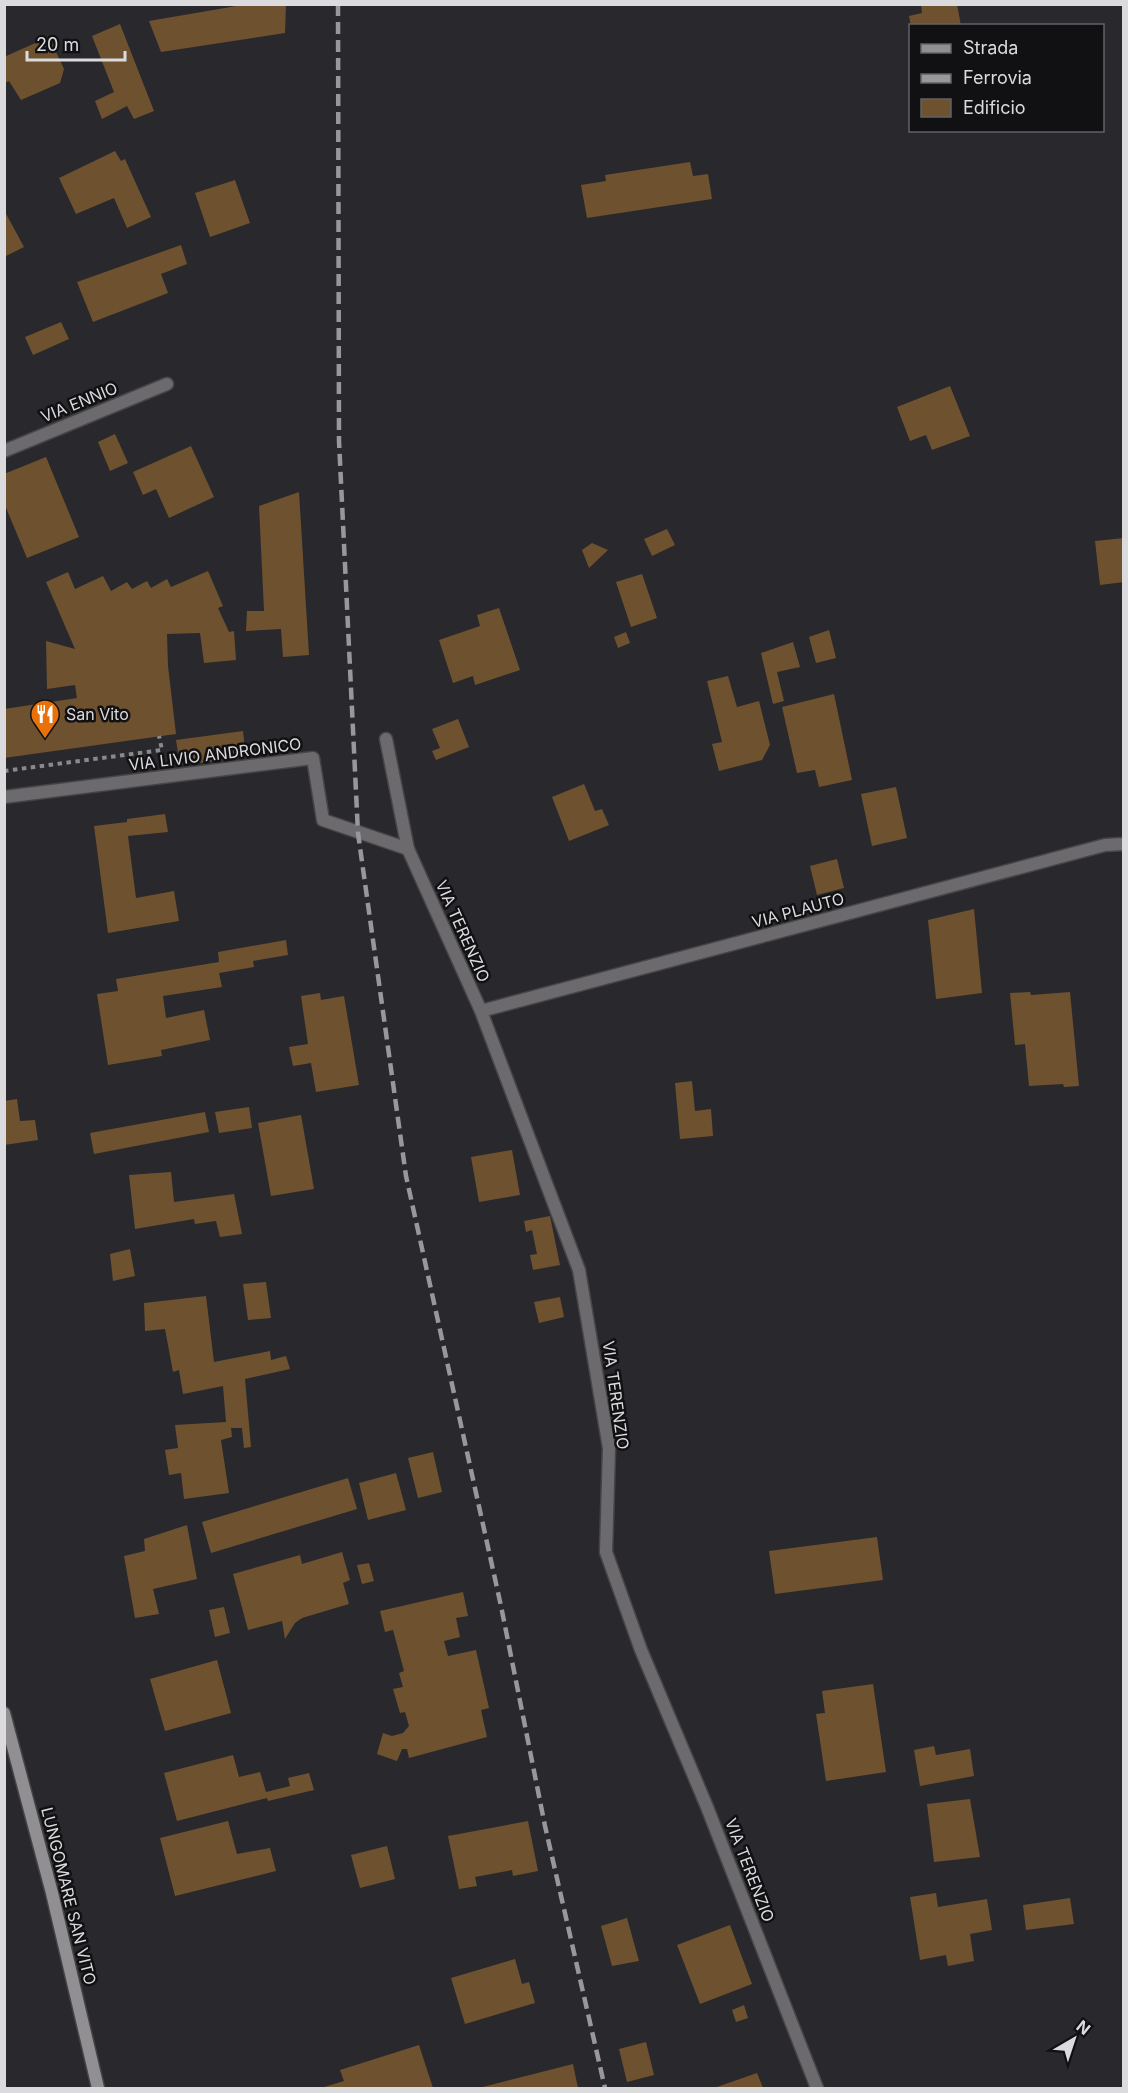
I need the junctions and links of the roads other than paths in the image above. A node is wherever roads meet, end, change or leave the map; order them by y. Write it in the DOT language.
graph roads {
  1 [pos="166,384"];
  2 [pos="4,451"];
  3 [pos="386,738"];
  4 [pos="4,797"];
  5 [pos="1124,844"];
  6 [pos="408,849"];
  7 [pos="481,1011"];
  8 [pos="4,1713"];
  9 [pos="98,2088"];
  10 [pos="817,2088"];
  1 -- 2 [label="street, VIA ENNIO"];
  3 -- 6 [label="street, VIA TERENZIO"];
  4 -- 6 [label="street, VIA LIVIO ANDRONICO"];
  5 -- 7 [label="street, VIA PLAUTO"];
  6 -- 7 [label="street, VIA TERENZIO"];
  7 -- 10 [label="street, VIA TERENZIO"];
  8 -- 9 [label="main road, LUNGOMARE SAN VITO"];
}
